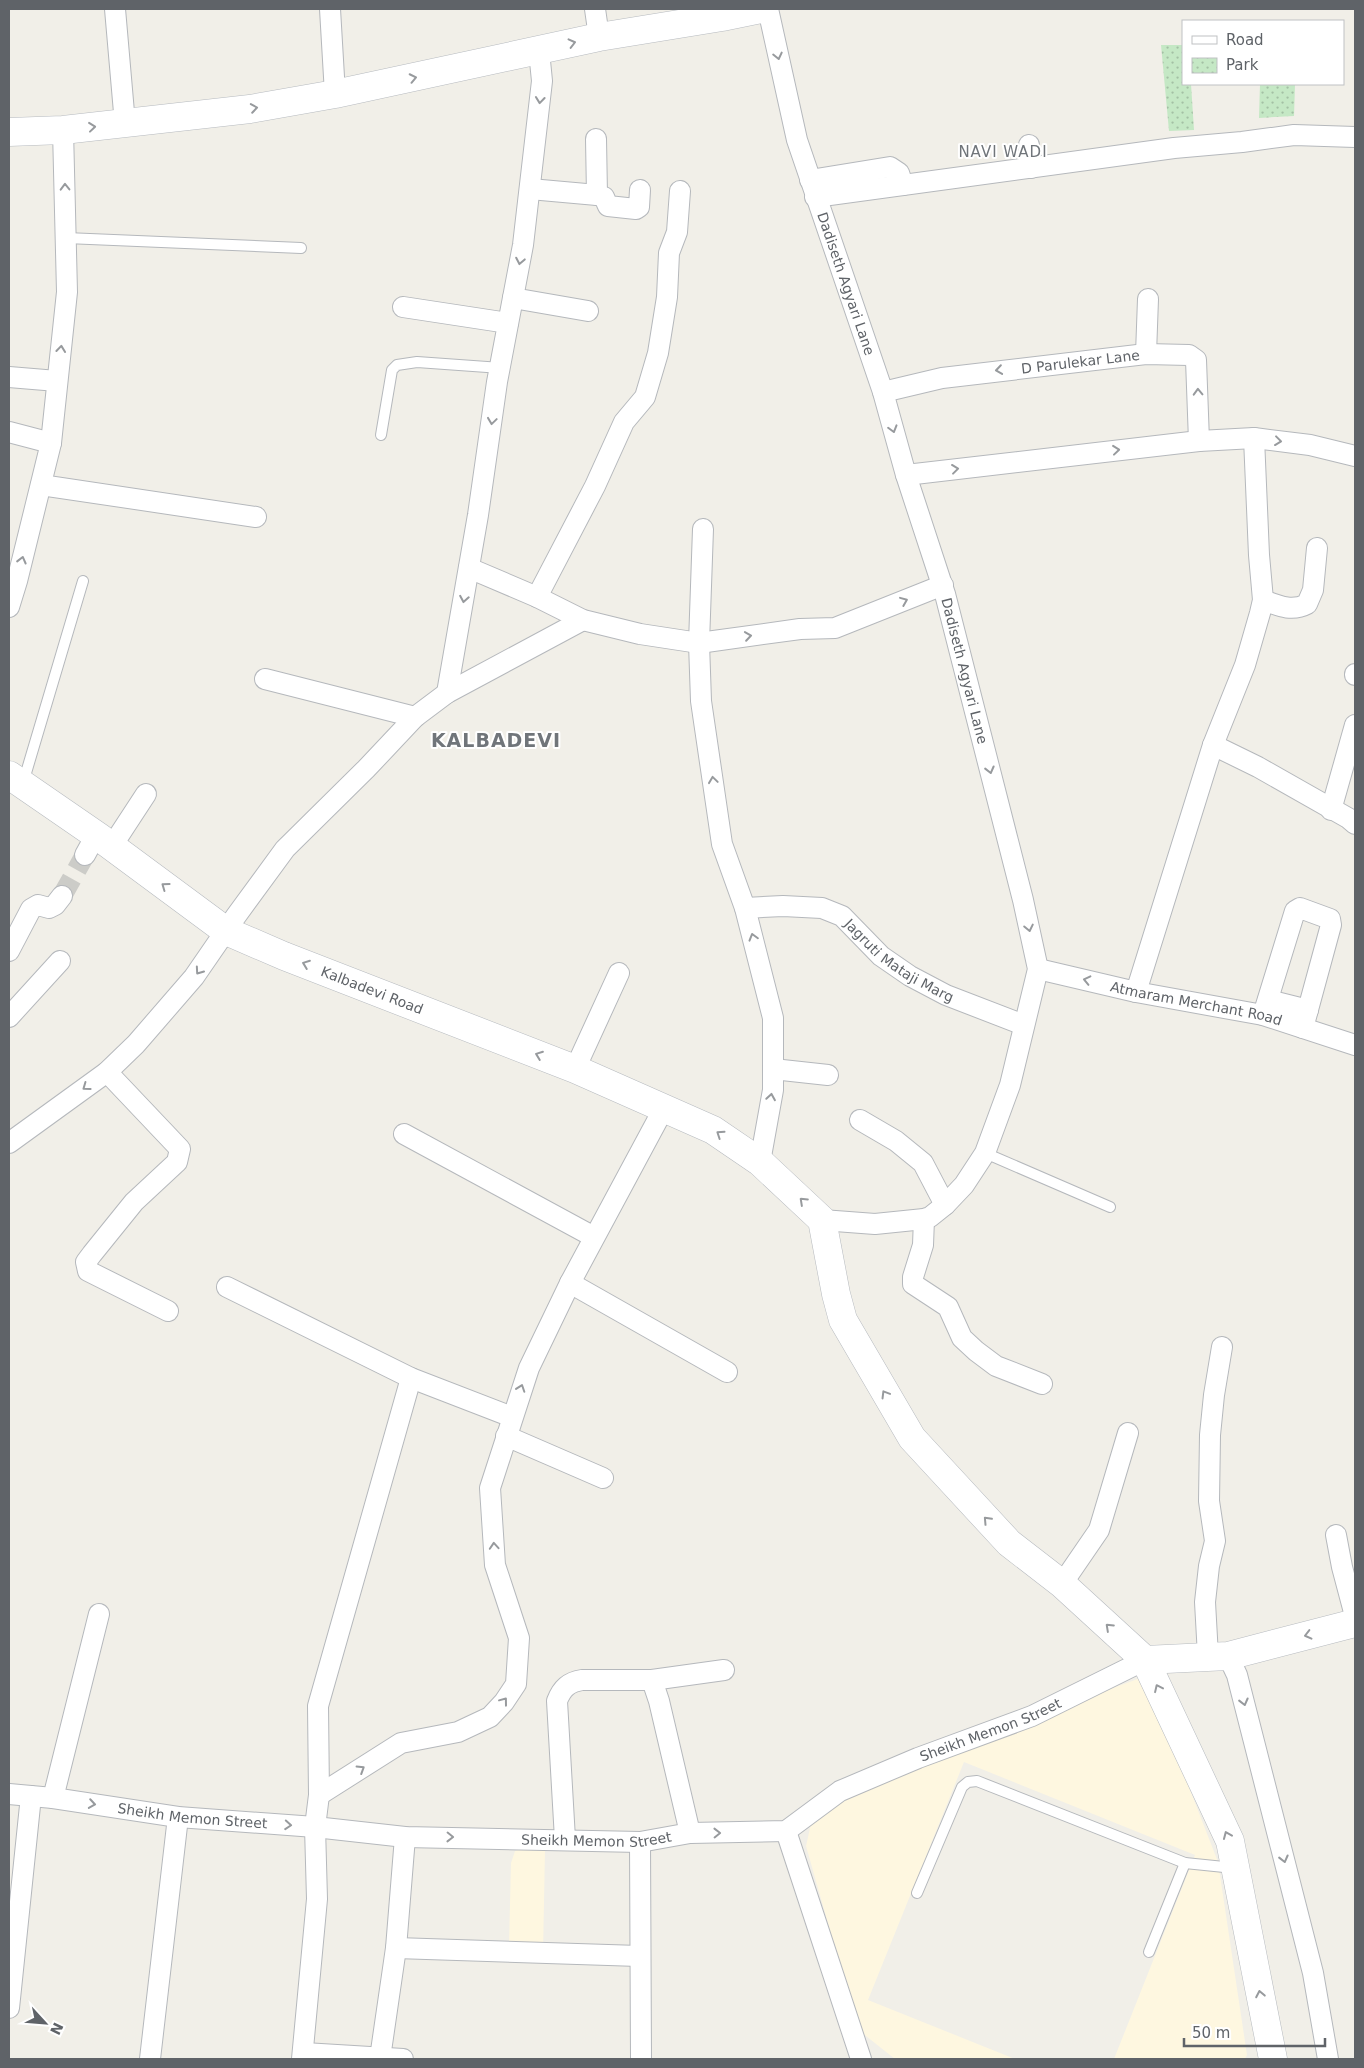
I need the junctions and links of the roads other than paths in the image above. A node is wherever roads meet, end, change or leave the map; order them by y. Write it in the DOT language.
graph roads {
  1 [pos="114,9"];
  2 [pos="330,9"];
  3 [pos="596,9"];
  4 [pos="761,9"];
  5 [pos="768,9"];
  6 [pos="721,13"];
  7 [pos="599,37"];
  8 [pos="540,51"];
  9 [pos="335,94"];
  10 [pos="125,124"];
  11 [pos="63,130"];
  12 [pos="9,132"];
  13 [pos="1355,137"];
  14 [pos="596,138"];
  15 [pos="1029,145"];
  16 [pos="1031,168"];
  17 [pos="530,189"];
  18 [pos="812,189"];
  19 [pos="640,190"];
  20 [pos="680,191"];
  21 [pos="597,195"];
  22 [pos="66,238"];
  23 [pos="300,248"];
  24 [pos="513,298"];
  25 [pos="1148,299"];
  26 [pos="403,307"];
  27 [pos="588,311"];
  28 [pos="508,323"];
  29 [pos="1146,354"];
  30 [pos="501,368"];
  31 [pos="9,377"];
  32 [pos="57,381"];
  33 [pos="883,392"];
  34 [pos="9,432"];
  35 [pos="381,435"];
  36 [pos="1254,438"];
  37 [pos="1199,441"];
  38 [pos="51,442"];
  39 [pos="1355,456"];
  40 [pos="906,475"];
  41 [pos="41,485"];
  42 [pos="256,517"];
  43 [pos="702,529"];
  44 [pos="1317,548"];
  45 [pos="469,568"];
  46 [pos="83,581"];
  47 [pos="943,585"];
  48 [pos="537,597"];
  49 [pos="1263,600"];
  50 [pos="9,607"];
  51 [pos="583,620"];
  52 [pos="700,643"];
  53 [pos="265,679"];
  54 [pos="447,693"];
  55 [pos="415,718"];
  56 [pos="1355,725"];
  57 [pos="1213,745"];
  58 [pos="16,779"];
  59 [pos="146,794"];
  60 [pos="1331,810"];
  61 [pos="1355,824"];
  62 [pos="98,846"];
  63 [pos="62,896"];
  64 [pos="745,908"];
  65 [pos="226,931"];
  66 [pos="9,951"];
  67 [pos="60,961"];
  68 [pos="1038,969"];
  69 [pos="619,973"];
  70 [pos="1136,992"];
  71 [pos="1266,1008"];
  72 [pos="9,1017"];
  73 [pos="1305,1019"];
  74 [pos="1024,1025"];
  75 [pos="1355,1045"];
  76 [pos="575,1069"];
  77 [pos="773,1069"];
  78 [pos="107,1072"];
  79 [pos="828,1075"];
  80 [pos="664,1108"];
  81 [pos="860,1120"];
  82 [pos="404,1134"];
  83 [pos="9,1144"];
  84 [pos="985,1153"];
  85 [pos="760,1162"];
  86 [pos="945,1205"];
  87 [pos="1110,1207"];
  88 [pos="924,1219"];
  89 [pos="822,1220"];
  90 [pos="594,1237"];
  91 [pos="570,1283"];
  92 [pos="228,1287"];
  93 [pos="168,1311"];
  94 [pos="1222,1347"];
  95 [pos="727,1372"];
  96 [pos="411,1378"];
  97 [pos="1042,1384"];
  98 [pos="509,1426"];
  99 [pos="1128,1433"];
  100 [pos="603,1478"];
  101 [pos="1336,1535"];
  102 [pos="1062,1584"];
  103 [pos="99,1614"];
  104 [pos="1355,1616"];
  105 [pos="1355,1623"];
  106 [pos="1218,1656"];
  107 [pos="1144,1660"];
  108 [pos="724,1670"];
  109 [pos="652,1680"];
  110 [pos="9,1794"];
  111 [pos="319,1795"];
  112 [pos="31,1796"];
  113 [pos="54,1798"];
  114 [pos="178,1817"];
  115 [pos="315,1827"];
  116 [pos="786,1831"];
  117 [pos="690,1833"];
  118 [pos="405,1836"];
  119 [pos="565,1839"];
  120 [pos="640,1842"];
  121 [pos="1185,1863"];
  122 [pos="1235,1868"];
  123 [pos="917,1893"];
  124 [pos="396,1948"];
  125 [pos="1149,1952"];
  126 [pos="639,1956"];
  127 [pos="9,2008"];
  128 [pos="303,2056"];
  129 [pos="380,2058"];
  130 [pos="150,2059"];
  131 [pos="403,2059"];
  132 [pos="641,2059"];
  133 [pos="861,2059"];
  134 [pos="1273,2059"];
  135 [pos="1328,2059"];
  1 -- 10 [label="street"];
  2 -- 9 [label="street"];
  3 -- 7 [label="street"];
  4 -- 6 [label="main road"];
  5 -- 18 [label="street, Dadiseth Agyari Lane, one-way"];
  6 -- 7 [label="main road"];
  8 -- 7 [label="main road, one-way"];
  9 -- 8 [label="main road, one-way"];
  8 -- 17 [label="street, one-way"];
  10 -- 9 [label="main road, one-way"];
  11 -- 10 [label="main road, one-way"];
  11 -- 12 [label="main road"];
  22 -- 11 [label="street, one-way"];
  13 -- 16 [label="street"];
  14 -- 21 [label="street"];
  15 -- 16 [label="street"];
  16 -- 18 [label="street"];
  17 -- 21 [label="street"];
  17 -- 24 [label="street, one-way"];
  18 -- 33 [label="street, Dadiseth Agyari Lane"];
  19 -- 21 [label="street"];
  20 -- 48 [label="street"];
  22 -- 23 [label="lane"];
  32 -- 22 [label="street, one-way"];
  24 -- 27 [label="street"];
  24 -- 28 [label="street"];
  25 -- 29 [label="street"];
  26 -- 28 [label="street"];
  28 -- 30 [label="street"];
  29 -- 33 [label="street, D Parulekar Lane, one-way"];
  37 -- 29 [label="street, D Parulekar Lane, one-way"];
  30 -- 35 [label="lane"];
  30 -- 45 [label="street, one-way"];
  31 -- 32 [label="street"];
  32 -- 38 [label="street"];
  33 -- 40 [label="street, Dadiseth Agyari Lane, one-way"];
  34 -- 38 [label="street"];
  36 -- 37 [label="street"];
  36 -- 39 [label="street, one-way"];
  36 -- 49 [label="street"];
  40 -- 37 [label="street, one-way"];
  38 -- 41 [label="street"];
  40 -- 47 [label="street, Dadiseth Agyari Lane"];
  41 -- 42 [label="street"];
  50 -- 41 [label="street, one-way"];
  43 -- 52 [label="street"];
  44 -- 49 [label="street"];
  45 -- 48 [label="street"];
  45 -- 54 [label="street, one-way"];
  46 -- 58 [label="lane"];
  52 -- 47 [label="street, one-way"];
  47 -- 68 [label="street, Dadiseth Agyari Lane, one-way"];
  48 -- 51 [label="street"];
  49 -- 57 [label="street"];
  51 -- 52 [label="street"];
  51 -- 54 [label="street"];
  64 -- 52 [label="street, one-way"];
  53 -- 55 [label="street"];
  54 -- 55 [label="street"];
  55 -- 65 [label="street"];
  56 -- 60 [label="street"];
  57 -- 60 [label="street"];
  57 -- 70 [label="street"];
  58 -- 62 [label="main road, Kalbadevi Road"];
  59 -- 62 [label="street"];
  60 -- 61 [label="street"];
  65 -- 62 [label="main road, Kalbadevi Road, one-way"];
  63 -- 66 [label="street"];
  64 -- 74 [label="street, Jagruti Mataji Marg"];
  77 -- 64 [label="street, one-way"];
  76 -- 65 [label="main road, Kalbadevi Road, one-way"];
  65 -- 78 [label="street, one-way"];
  67 -- 72 [label="street"];
  70 -- 68 [label="street, Atmaram Merchant Road, one-way"];
  68 -- 74 [label="street, Dadiseth Agyari Lane"];
  69 -- 76 [label="street"];
  70 -- 71 [label="street, Atmaram Merchant Road"];
  71 -- 73 [label="street, Atmaram Merchant Road"];
  71 -- 73 [label="street"];
  73 -- 75 [label="street, Atmaram Merchant Road"];
  74 -- 84 [label="street, Dadiseth Agyari Lane"];
  76 -- 80 [label="main road, Kalbadevi Road"];
  77 -- 79 [label="street"];
  85 -- 77 [label="street, one-way"];
  78 -- 83 [label="street, one-way"];
  78 -- 93 [label="street"];
  85 -- 80 [label="main road, Kalbadevi Road, one-way"];
  80 -- 90 [label="street"];
  81 -- 86 [label="street"];
  82 -- 90 [label="street"];
  84 -- 86 [label="street, Dadiseth Agyari Lane"];
  84 -- 87 [label="lane"];
  89 -- 85 [label="main road, Kalbadevi Road, one-way"];
  86 -- 88 [label="street, Dadiseth Agyari Lane"];
  88 -- 89 [label="street, Dadiseth Agyari Lane"];
  88 -- 97 [label="street"];
  102 -- 89 [label="main road, one-way"];
  90 -- 91 [label="street"];
  91 -- 95 [label="street"];
  98 -- 91 [label="street, one-way"];
  92 -- 96 [label="street"];
  94 -- 106 [label="street"];
  96 -- 98 [label="street"];
  96 -- 111 [label="street"];
  98 -- 100 [label="street"];
  111 -- 98 [label="street, one-way"];
  99 -- 102 [label="street"];
  101 -- 104 [label="street"];
  107 -- 102 [label="main road, one-way"];
  103 -- 113 [label="street"];
  105 -- 106 [label="main road, one-way"];
  106 -- 107 [label="main road"];
  106 -- 135 [label="street, one-way"];
  107 -- 116 [label="street, Sheikh Memon Street"];
  122 -- 107 [label="main road, one-way"];
  108 -- 109 [label="street"];
  109 -- 117 [label="street"];
  109 -- 119 [label="street"];
  110 -- 112 [label="street, Sheikh Memon Street"];
  111 -- 115 [label="street"];
  112 -- 113 [label="street, Sheikh Memon Street"];
  112 -- 127 [label="street"];
  113 -- 114 [label="street, Sheikh Memon Street, one-way"];
  114 -- 115 [label="street, Sheikh Memon Street, one-way"];
  114 -- 130 [label="street"];
  115 -- 118 [label="street, Sheikh Memon Street"];
  115 -- 128 [label="street"];
  117 -- 116 [label="street, Sheikh Memon Street, one-way"];
  116 -- 133 [label="street"];
  117 -- 120 [label="street, Sheikh Memon Street"];
  118 -- 119 [label="street, Sheikh Memon Street, one-way"];
  118 -- 124 [label="street"];
  119 -- 120 [label="street, Sheikh Memon Street"];
  120 -- 126 [label="street"];
  121 -- 122 [label="lane"];
  121 -- 123 [label="lane"];
  121 -- 125 [label="lane"];
  134 -- 122 [label="main road, one-way"];
  124 -- 126 [label="street"];
  124 -- 129 [label="street"];
  126 -- 132 [label="street"];
  128 -- 129 [label="street"];
  129 -- 131 [label="street"];
}
